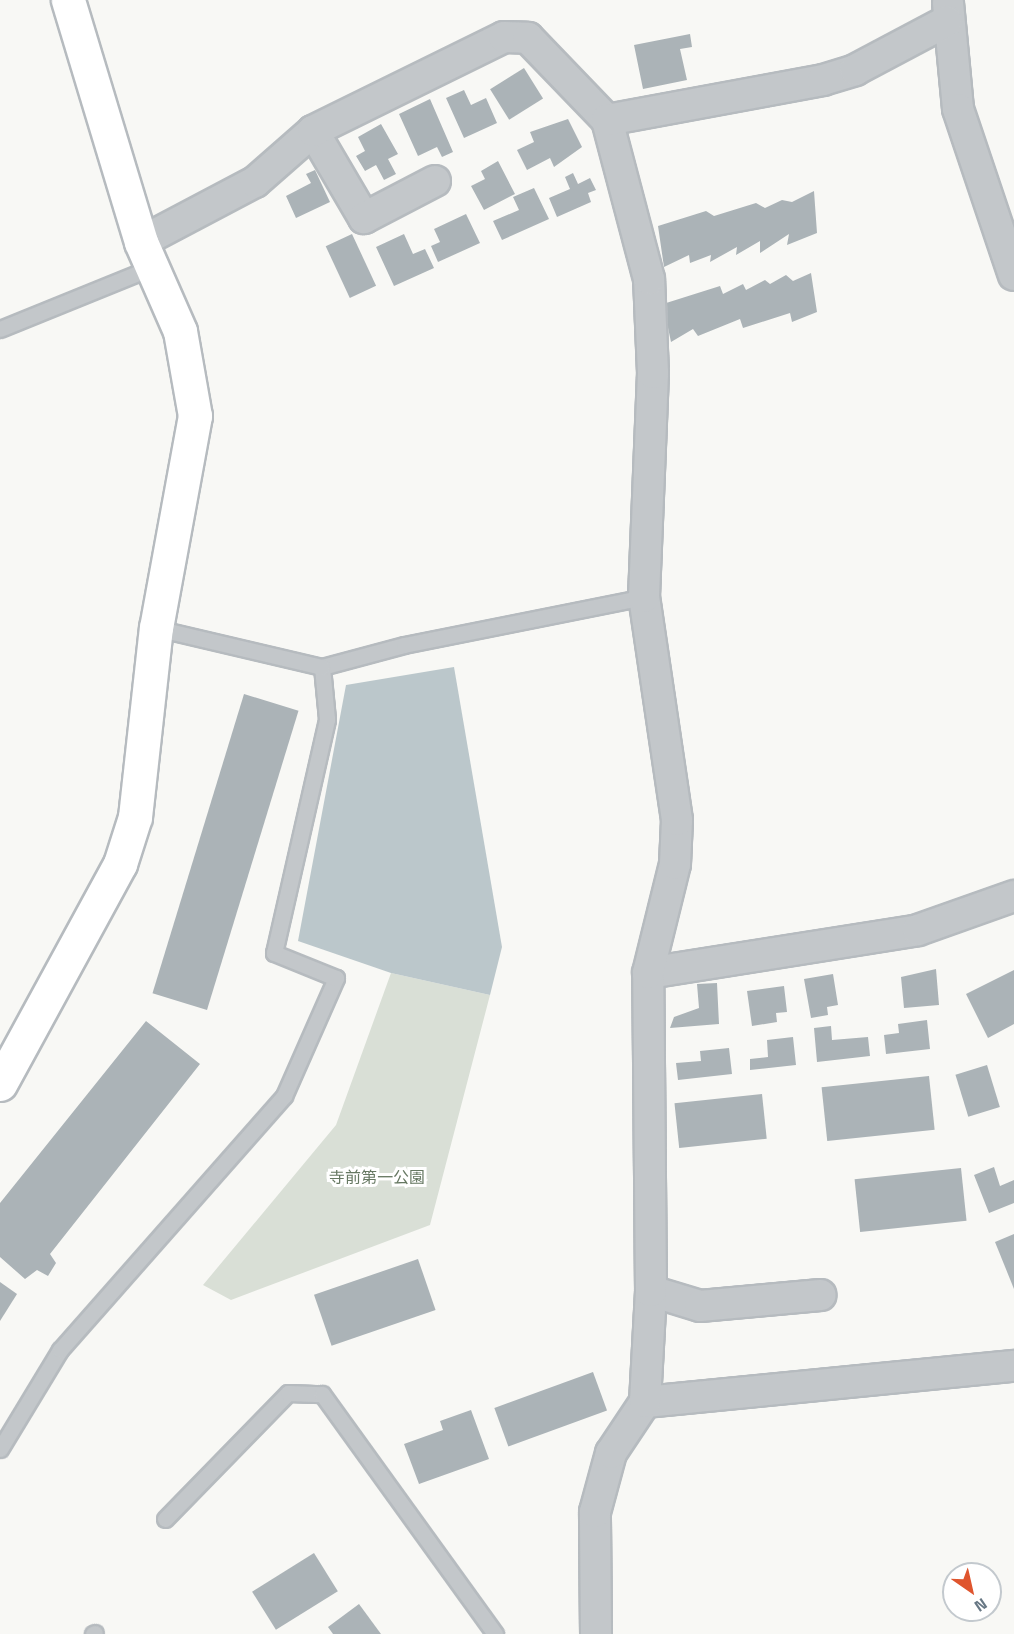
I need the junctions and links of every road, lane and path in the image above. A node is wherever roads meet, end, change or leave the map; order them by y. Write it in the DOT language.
graph roads {
  1 [pos="68,0"];
  2 [pos="948,10"];
  3 [pos="607,120"];
  4 [pos="313,131"];
  5 [pos="435,182"];
  6 [pos="147,254"];
  7 [pos="1014,275"];
  8 [pos="0,329"];
  9 [pos="644,597"];
  10 [pos="156,628"];
  11 [pos="322,668"];
  12 [pos="1014,896"];
  13 [pos="648,973"];
  14 [pos="0,1084"];
  15 [pos="651,1291"];
  16 [pos="821,1295"];
  17 [pos="1014,1366"];
  18 [pos="645,1402"];
  19 [pos="0,1449"];
  20 [pos="165,1519"];
  21 [pos="495,1634"];
  22 [pos="596,1634"];
  1 -- 6 [label="street"];
  2 -- 3 [label="street"];
  2 -- 7 [label="street"];
  3 -- 4 [label="street"];
  3 -- 9 [label="street"];
  4 -- 5 [label="street"];
  4 -- 6 [label="street"];
  6 -- 8 [label="lane"];
  6 -- 10 [label="street"];
  9 -- 11 [label="lane"];
  9 -- 13 [label="street"];
  10 -- 11 [label="lane"];
  10 -- 14 [label="street"];
  11 -- 19 [label="lane"];
  12 -- 13 [label="street"];
  13 -- 15 [label="street"];
  15 -- 16 [label="street"];
  15 -- 18 [label="street"];
  17 -- 18 [label="street"];
  18 -- 22 [label="street"];
  20 -- 21 [label="lane"];
}
